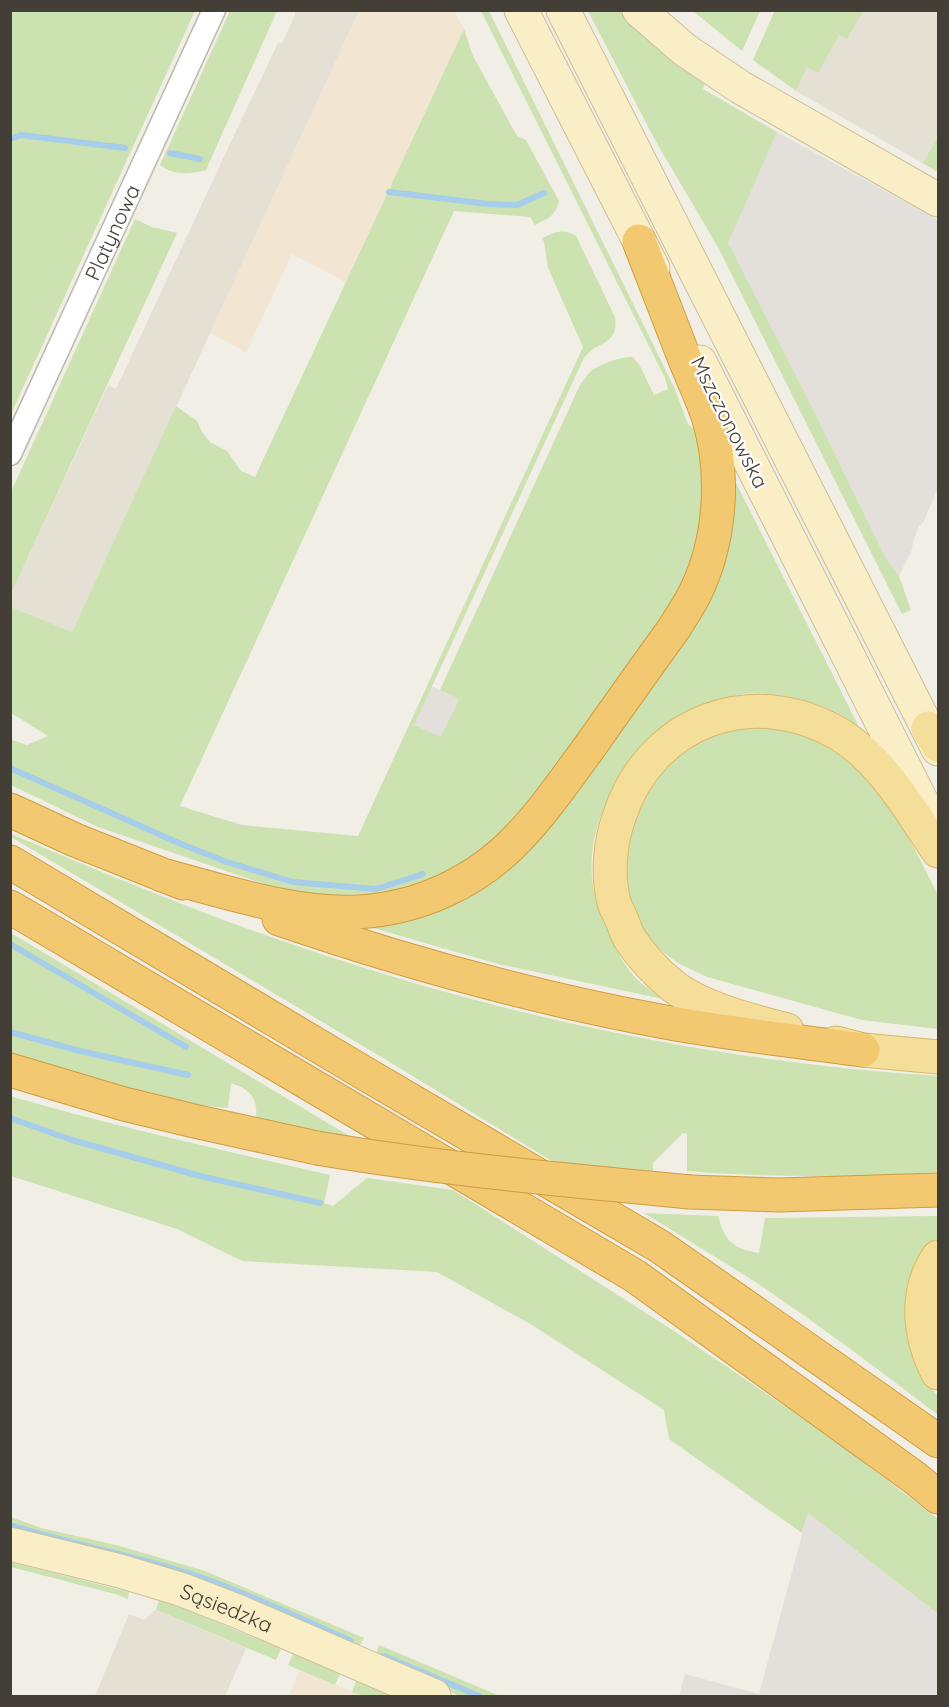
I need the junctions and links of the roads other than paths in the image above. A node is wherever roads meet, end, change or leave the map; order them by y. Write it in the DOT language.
graph roads {
  1 [pos="214,10"];
  2 [pos="520,10"];
  3 [pos="563,10"];
  4 [pos="639,10"];
  5 [pos="939,200"];
  6 [pos="639,241"];
  7 [pos="10,454"];
  8 [pos="935,741"];
  9 [pos="10,810"];
  10 [pos="939,834"];
  11 [pos="939,851"];
  12 [pos="10,862"];
  13 [pos="162,875"];
  14 [pos="10,907"];
  15 [pos="863,1050"];
  16 [pos="939,1057"];
  17 [pos="10,1070"];
  18 [pos="939,1190"];
  19 [pos="939,1257"];
  20 [pos="939,1373"];
  21 [pos="939,1441"];
  22 [pos="939,1497"];
  23 [pos="10,1544"];
  24 [pos="434,1696"];
  1 -- 7 [label="street, Platynowa"];
  2 -- 6 [label="main road, Mszczonowska"];
  3 -- 8 [label="main road, Mszczonowska"];
  4 -- 5 [label="main road"];
  6 -- 10 [label="main road, Mszczonowska"];
  6 -- 13 [label="highway"];
  9 -- 13 [label="highway"];
  11 -- 15 [label="main road"];
  12 -- 21 [label="highway"];
  13 -- 15 [label="highway"];
  14 -- 22 [label="highway"];
  15 -- 16 [label="main road"];
  17 -- 18 [label="highway, bridge"];
  19 -- 20 [label="main road"];
  23 -- 24 [label="main road, Sąsiedzka"];
}
